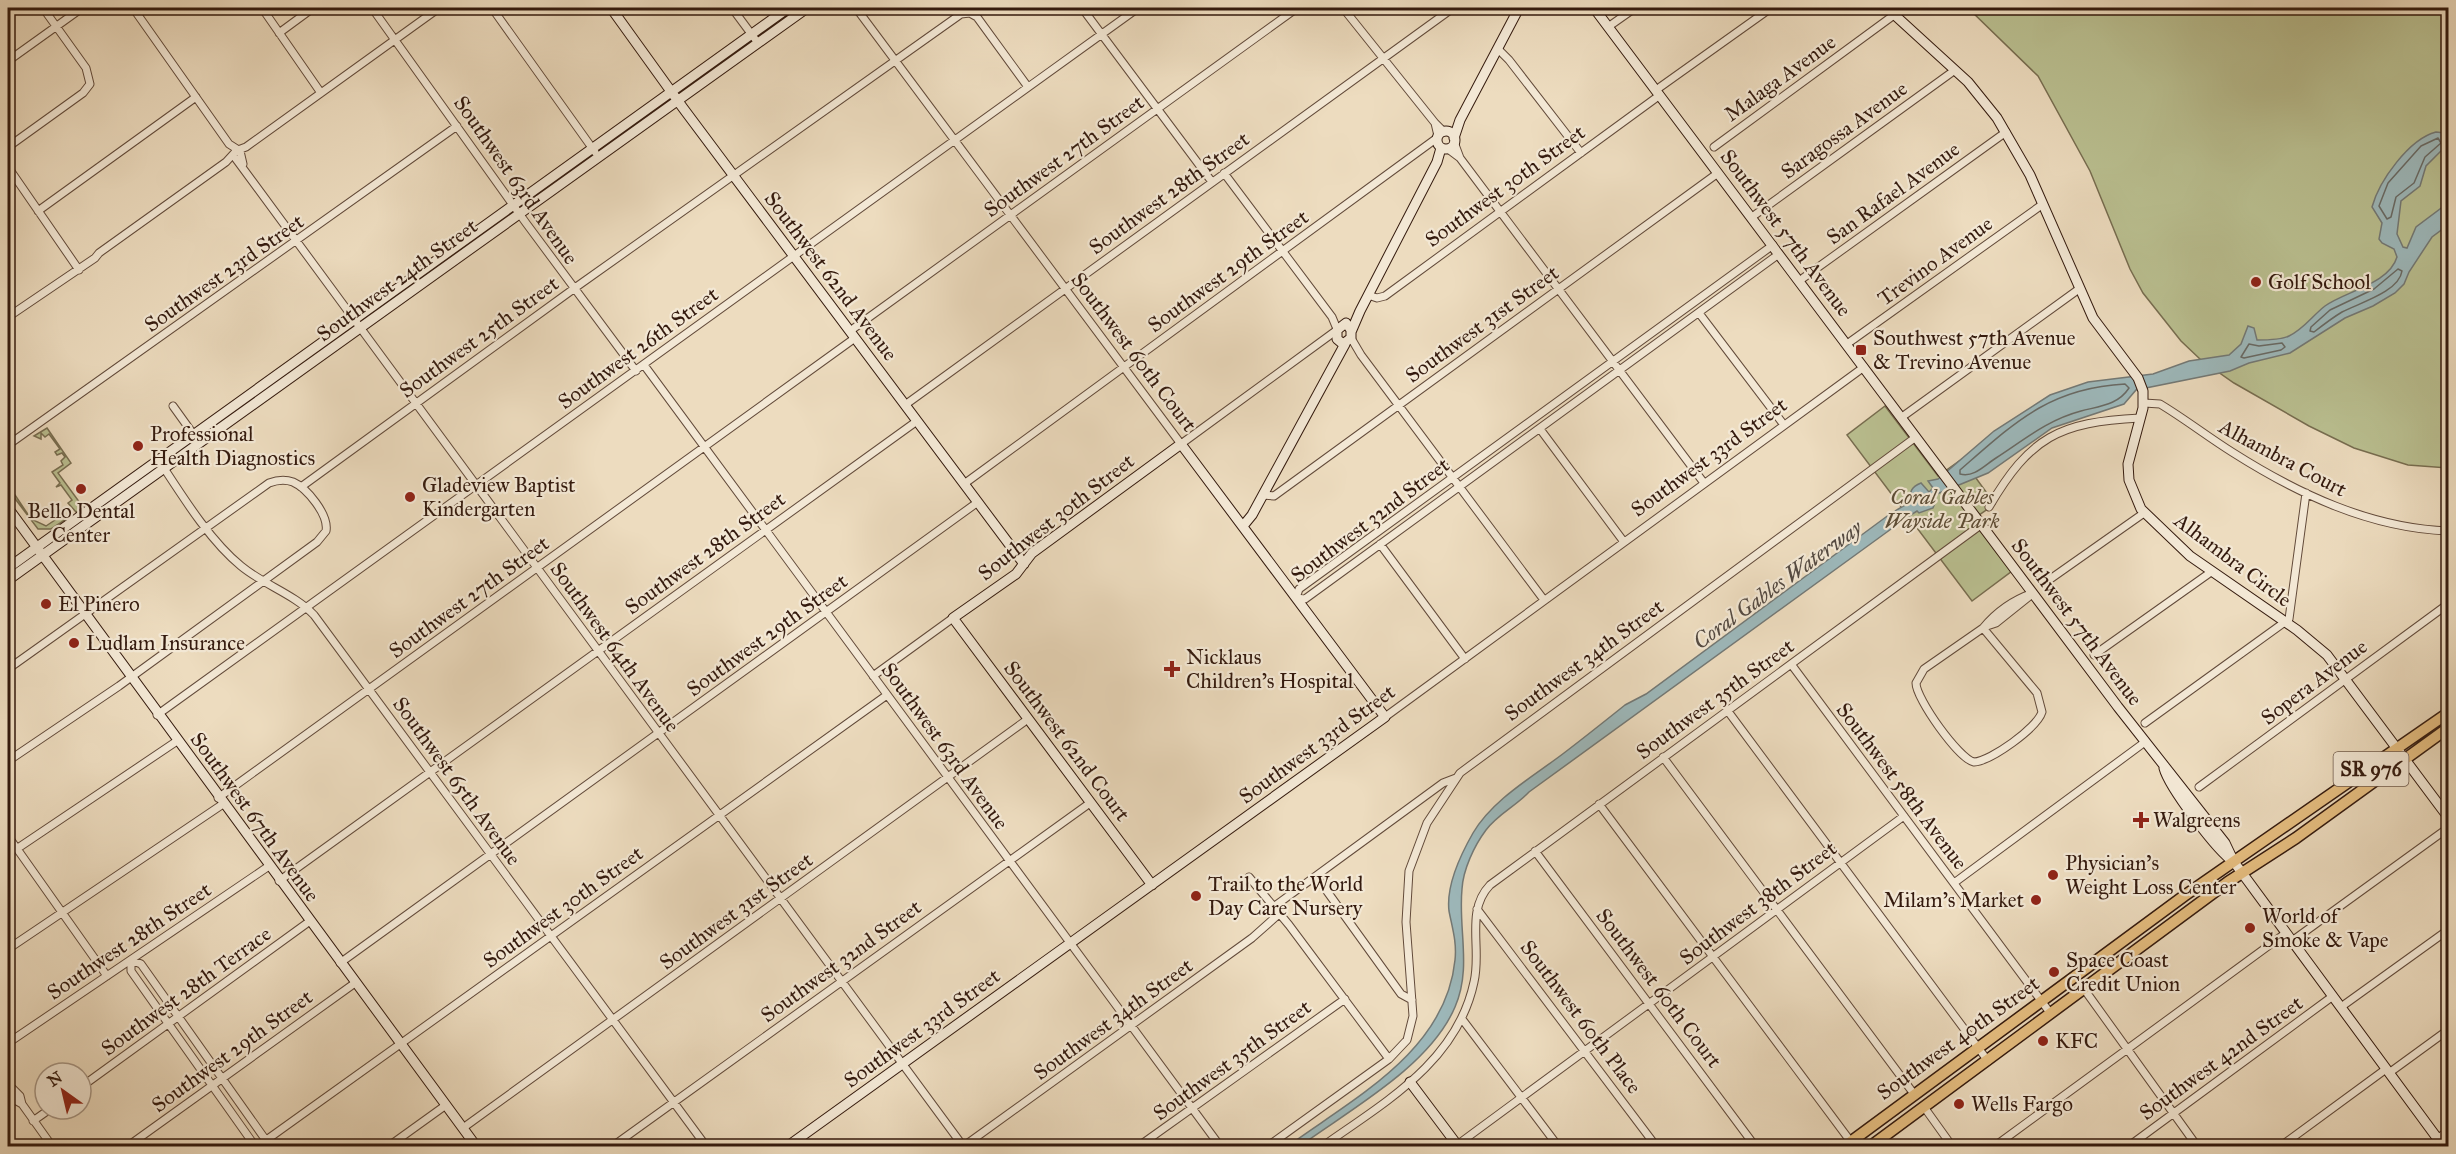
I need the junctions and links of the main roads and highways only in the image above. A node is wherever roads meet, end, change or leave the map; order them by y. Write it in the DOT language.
graph roads {
  1 [pos="611,8"];
  2 [pos="788,8"];
  3 [pos="807,8"];
  4 [pos="1520,8"];
  5 [pos="1594,8"];
  6 [pos="1887,8"];
  7 [pos="671,91"];
  8 [pos="677,101"];
  9 [pos="1181,444"];
  10 [pos="8,508"];
  11 [pos="1243,526"];
  12 [pos="35,548"];
  13 [pos="42,557"];
  14 [pos="1024,564"];
  15 [pos="8,568"];
  16 [pos="8,580"];
  17 [pos="953,618"];
  18 [pos="2448,714"];
  19 [pos="1385,717"];
  20 [pos="2448,728"];
  21 [pos="2399,749"];
  22 [pos="2406,759"];
  23 [pos="2448,818"];
  24 [pos="2234,862"];
  25 [pos="2242,873"];
  26 [pos="1152,885"];
  27 [pos="2120,943"];
  28 [pos="2109,951"];
  29 [pos="2118,964"];
  30 [pos="2107,972"];
  31 [pos="1410,1082"];
  32 [pos="1914,1095"];
  33 [pos="1911,1117"];
  34 [pos="2440,1143"];
  35 [pos="1850,1145"];
  36 [pos="476,1146"];
  37 [pos="788,1146"];
  38 [pos="1458,1146"];
  39 [pos="1871,1146"];
  1 -- 7 [label="main road, Southwest 62nd Avenue"];
  2 -- 7 [label="main road, Southwest 24th Street"];
  3 -- 8 [label="main road, Southwest 24th Street"];
  4 -- 11 [label="main road"];
  5 -- 24 [label="main road, Southwest 57th Avenue"];
  6 -- 21 [label="main road, Alhambra Circle"];
  7 -- 8 [label="main road, Southwest 62nd Avenue"];
  7 -- 12 [label="main road, Southwest 24th Street"];
  8 -- 13 [label="main road, Southwest 24th Street"];
  8 -- 14 [label="main road, Southwest 62nd Avenue"];
  9 -- 11 [label="main road, Southwest 60th Court"];
  9 -- 14 [label="main road, Southwest 30th Street"];
  10 -- 12 [label="main road, Southwest 67th Avenue"];
  11 -- 19 [label="main road, Southwest 60th Court"];
  12 -- 13 [label="main road, Southwest 67th Avenue"];
  12 -- 15 [label="main road, Southwest 24th Street"];
  13 -- 16 [label="main road, Southwest 24th Street"];
  13 -- 36 [label="main road, Southwest 67th Avenue"];
  14 -- 17 [label="main road, Southwest 30th Street"];
  17 -- 26 [label="main road, Southwest 62nd Court"];
  18 -- 21 [label="main road, Southwest 40th Street / SR 976"];
  19 -- 26 [label="main road, Southwest 33rd Street"];
  20 -- 22 [label="main road, Southwest 40th Street / SR 976"];
  21 -- 22 [label="main road, Alhambra Circle"];
  21 -- 24 [label="main road, Southwest 40th Street / SR 976"];
  22 -- 23 [label="main road, Alhambra Circle"];
  22 -- 25 [label="main road, Southwest 40th Street / SR 976"];
  24 -- 25 [label="main road, Southwest 57th Avenue"];
  24 -- 27 [label="main road, Southwest 40th Street / SR 976"];
  25 -- 29 [label="main road, Southwest 40th Street / SR 976"];
  25 -- 34 [label="main road, Southwest 57th Avenue"];
  26 -- 37 [label="main road, Southwest 33rd Street"];
  27 -- 28 [label="main road, Southwest 40th Street / SR 976"];
  27 -- 29 [label="main road"];
  28 -- 30 [label="main road"];
  28 -- 32 [label="main road, Southwest 40th Street / SR 976"];
  29 -- 30 [label="main road, Southwest 40th Street / SR 976"];
  30 -- 33 [label="main road, Southwest 40th Street / SR 976"];
  31 -- 38 [label="main road"];
  32 -- 33 [label="main road"];
  32 -- 35 [label="main road, Southwest 40th Street / SR 976"];
  33 -- 39 [label="main road, Southwest 40th Street / SR 976"];
}
